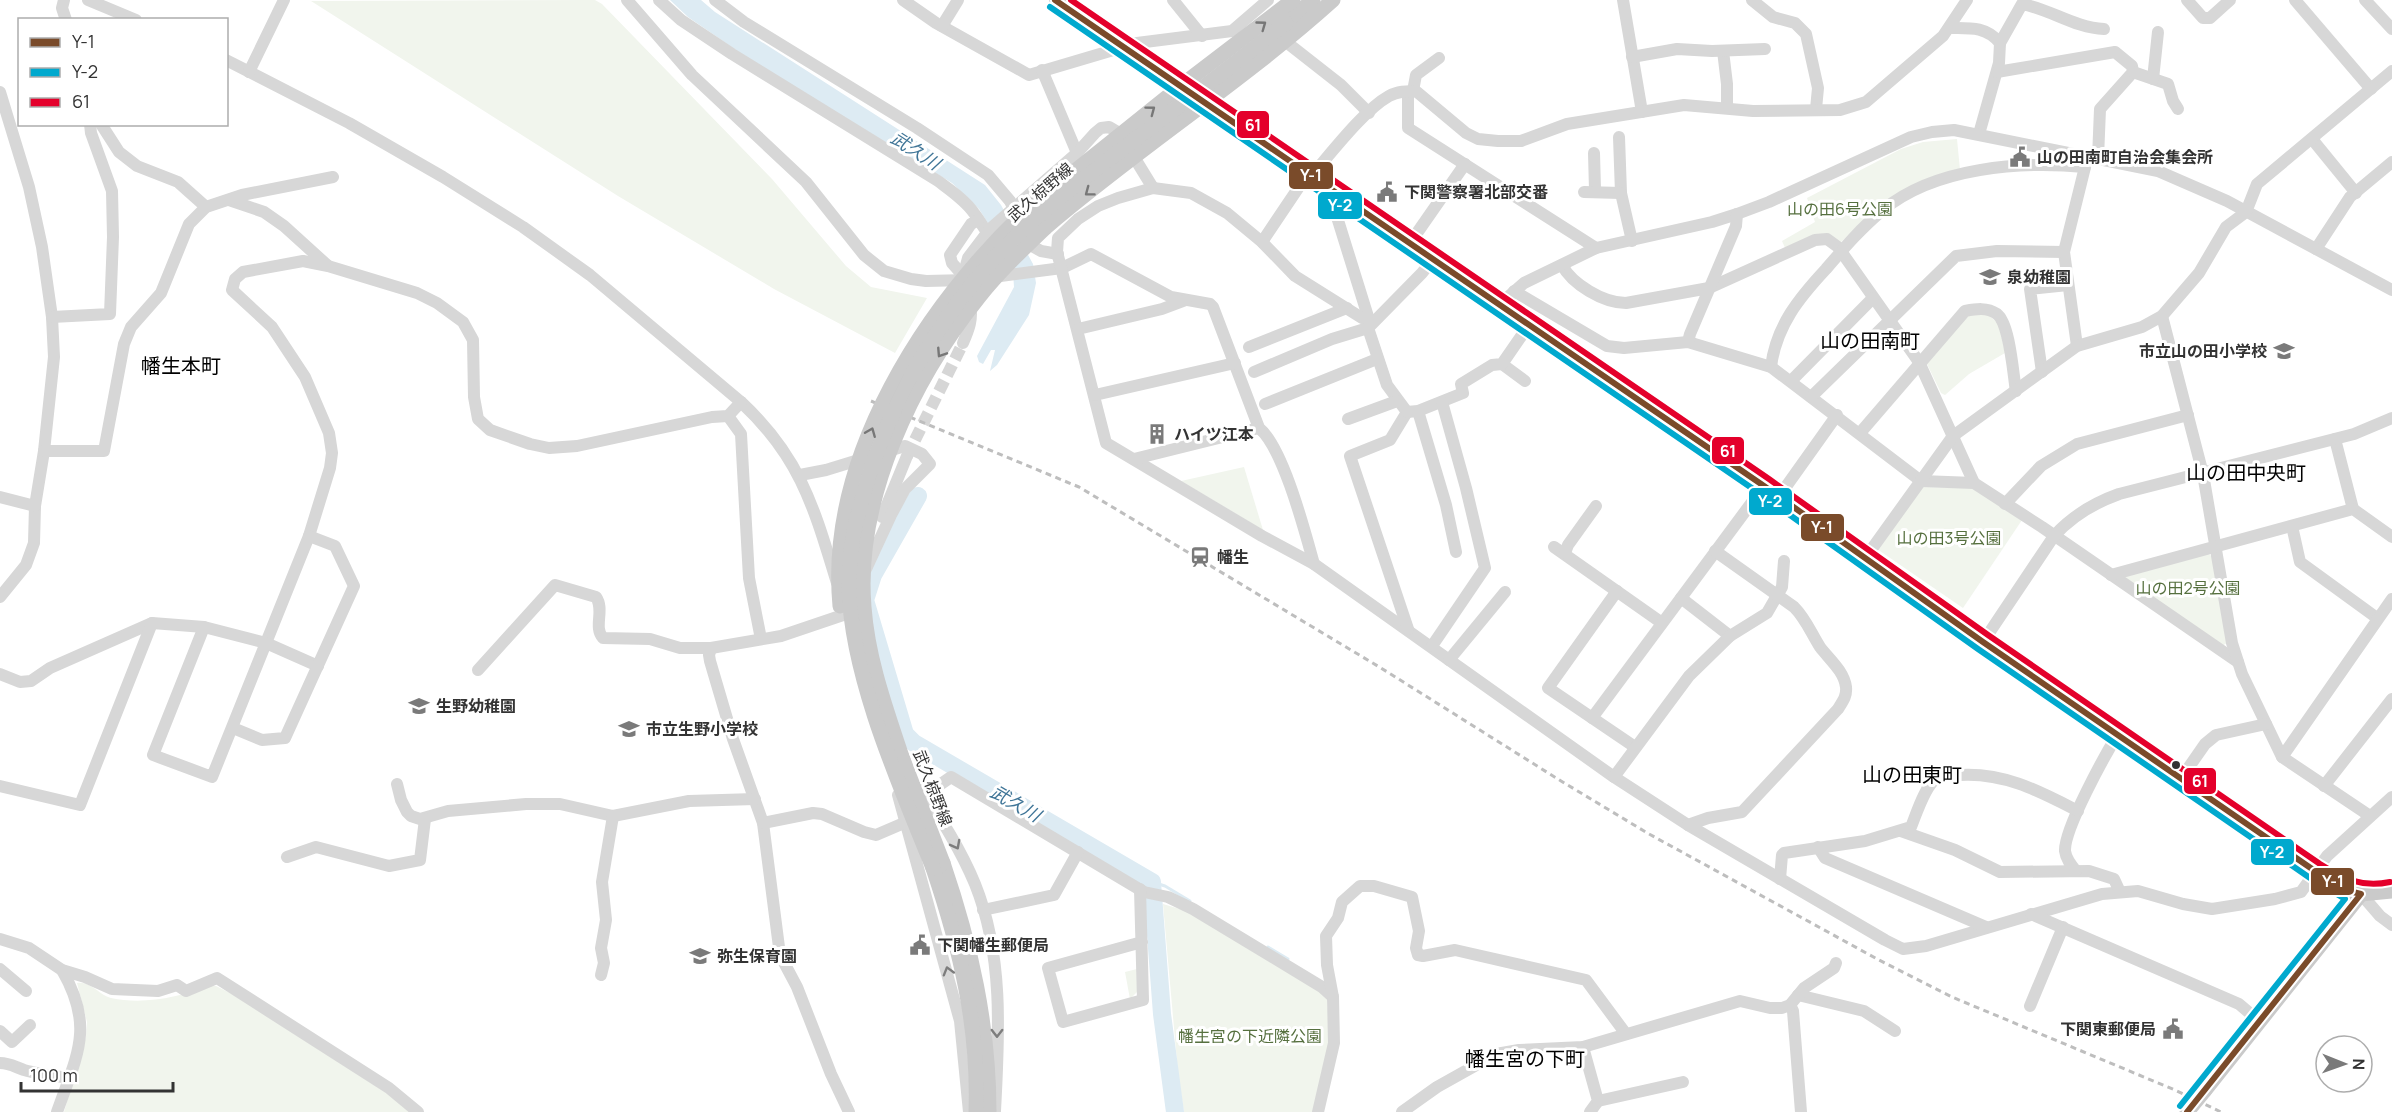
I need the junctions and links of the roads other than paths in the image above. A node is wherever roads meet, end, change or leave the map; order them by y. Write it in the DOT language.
graph roads {
  1 [pos="64,0"];
  2 [pos="88,0"];
  3 [pos="284,0"];
  4 [pos="627,0"];
  5 [pos="658,0"];
  6 [pos="677,0"];
  7 [pos="715,0"];
  8 [pos="738,0"];
  9 [pos="903,0"];
  10 [pos="958,0"];
  11 [pos="1055,0"];
  12 [pos="1173,0"];
  13 [pos="1268,0"];
  14 [pos="1293,0"];
  15 [pos="1313,0"];
  16 [pos="1333,0"];
  17 [pos="1623,0"];
  18 [pos="1752,0"];
  19 [pos="1967,0"];
  20 [pos="2187,0"];
  21 [pos="2230,0"];
  22 [pos="2295,0"];
  23 [pos="2365,0"];
  24 [pos="668,10"];
  25 [pos="729,10"];
  26 [pos="65,18"];
  27 [pos="131,18"];
  28 [pos="942,26"];
  29 [pos="1949,28"];
  30 [pos="2104,29"];
  31 [pos="2392,29"];
  32 [pos="2158,32"];
  33 [pos="1202,36"];
  34 [pos="1235,37"];
  35 [pos="2000,43"];
  36 [pos="1290,45"];
  37 [pos="1123,46"];
  38 [pos="1765,48"];
  39 [pos="1724,51"];
  40 [pos="1632,57"];
  41 [pos="1440,58"];
  42 [pos="228,61"];
  43 [pos="1255,65"];
  44 [pos="1042,70"];
  45 [pos="2392,71"];
  46 [pos="249,72"];
  47 [pos="1997,72"];
  48 [pos="2133,72"];
  49 [pos="2153,79"];
  50 [pos="1182,85"];
  51 [pos="2371,89"];
  52 [pos="1411,91"];
  53 [pos="0,92"];
  54 [pos="1207,103"];
  55 [pos="1727,108"];
  56 [pos="1816,109"];
  57 [pos="2178,109"];
  58 [pos="1642,112"];
  59 [pos="1369,113"];
  60 [pos="90,126"];
  61 [pos="102,126"];
  62 [pos="1119,134"];
  63 [pos="1979,134"];
  64 [pos="1619,137"];
  65 [pos="2312,139"];
  66 [pos="1155,141"];
  67 [pos="1077,153"];
  68 [pos="1594,153"];
  69 [pos="1134,157"];
  70 [pos="2090,160"];
  71 [pos="2392,162"];
  72 [pos="1465,164"];
  73 [pos="1311,174"];
  74 [pos="333,177"];
  75 [pos="1153,188"];
  76 [pos="1620,193"];
  77 [pos="2356,193"];
  78 [pos="1340,195"];
  79 [pos="230,200"];
  80 [pos="206,207"];
  81 [pos="1011,209"];
  82 [pos="2246,212"];
  83 [pos="1737,214"];
  84 [pos="978,220"];
  85 [pos="989,231"];
  86 [pos="1632,241"];
  87 [pos="1262,242"];
  88 [pos="1410,243"];
  89 [pos="1596,248"];
  90 [pos="2316,249"];
  91 [pos="1841,252"];
  92 [pos="2064,252"];
  93 [pos="1058,254"];
  94 [pos="1433,259"];
  95 [pos="1562,265"];
  96 [pos="328,266"];
  97 [pos="1062,268"];
  98 [pos="966,280"];
  99 [pos="2068,285"];
  100 [pos="1709,288"];
  101 [pos="2392,290"];
  102 [pos="1514,291"];
  103 [pos="1873,298"];
  104 [pos="1186,300"];
  105 [pos="1500,304"];
  106 [pos="1347,308"];
  107 [pos="2162,315"];
  108 [pos="52,317"];
  109 [pos="1890,320"];
  110 [pos="1369,323"];
  111 [pos="1529,325"];
  112 [pos="1078,329"];
  113 [pos="1688,342"];
  114 [pos="963,343"];
  115 [pos="2078,346"];
  116 [pos="1249,347"];
  117 [pos="1377,359"];
  118 [pos="1919,362"];
  119 [pos="1235,363"];
  120 [pos="1502,364"];
  121 [pos="1771,367"];
  122 [pos="1254,372"];
  123 [pos="2043,372"];
  124 [pos="1525,381"];
  125 [pos="1791,381"];
  126 [pos="2016,391"];
  127 [pos="1095,395"];
  128 [pos="1811,397"];
  129 [pos="1397,400"];
  130 [pos="741,402"];
  131 [pos="1442,402"];
  132 [pos="1265,404"];
  133 [pos="1412,412"];
  134 [pos="1837,415"];
  135 [pos="728,416"];
  136 [pos="2187,416"];
  137 [pos="2392,418"];
  138 [pos="1348,419"];
  139 [pos="1259,428"];
  140 [pos="1860,433"];
  141 [pos="1953,436"];
  142 [pos="2335,439"];
  143 [pos="44,451"];
  144 [pos="907,456"];
  145 [pos="1134,459"];
  146 [pos="2203,474"];
  147 [pos="800,475"];
  148 [pos="1921,481"];
  149 [pos="1974,483"];
  150 [pos="1764,486"];
  151 [pos="1785,488"];
  152 [pos="0,497"];
  153 [pos="2006,504"];
  154 [pos="35,506"];
  155 [pos="1596,506"];
  156 [pos="2353,509"];
  157 [pos="2292,526"];
  158 [pos="309,536"];
  159 [pos="2054,536"];
  160 [pos="2392,537"];
  161 [pos="2216,546"];
  162 [pos="1715,551"];
  163 [pos="1456,552"];
  164 [pos="1866,557"];
  165 [pos="1784,561"];
  166 [pos="1314,564"];
  167 [pos="2110,575"];
  168 [pos="1617,591"];
  169 [pos="1505,592"];
  170 [pos="1778,596"];
  171 [pos="0,597"];
  172 [pos="1681,598"];
  173 [pos="2392,598"];
  174 [pos="846,614"];
  175 [pos="2378,618"];
  176 [pos="152,623"];
  177 [pos="1662,623"];
  178 [pos="204,627"];
  179 [pos="1408,629"];
  180 [pos="1730,636"];
  181 [pos="761,639"];
  182 [pos="1983,642"];
  183 [pos="266,643"];
  184 [pos="1432,646"];
  185 [pos="711,648"];
  186 [pos="1449,660"];
  187 [pos="2238,662"];
  188 [pos="318,666"];
  189 [pos="478,670"];
  190 [pos="0,674"];
  191 [pos="2392,699"];
  192 [pos="875,703"];
  193 [pos="1592,718"];
  194 [pos="2266,724"];
  195 [pos="232,728"];
  196 [pos="2118,734"];
  197 [pos="1635,747"];
  198 [pos="2282,757"];
  199 [pos="897,765"];
  200 [pos="1614,777"];
  201 [pos="2182,777"];
  202 [pos="398,784"];
  203 [pos="0,786"];
  204 [pos="2324,786"];
  205 [pos="925,795"];
  206 [pos="2392,797"];
  207 [pos="755,799"];
  208 [pos="2078,811"];
  209 [pos="613,816"];
  210 [pos="2370,816"];
  211 [pos="425,819"];
  212 [pos="763,823"];
  213 [pos="904,823"];
  214 [pos="1688,825"];
  215 [pos="1901,831"];
  216 [pos="1818,847"];
  217 [pos="1078,852"];
  218 [pos="287,857"];
  219 [pos="938,866"];
  220 [pos="2076,871"];
  221 [pos="2315,871"];
  222 [pos="1780,879"];
  223 [pos="1142,891"];
  224 [pos="2392,891"];
  225 [pos="2120,892"];
  226 [pos="2361,894"];
  227 [pos="983,910"];
  228 [pos="2031,914"];
  229 [pos="2392,925"];
  230 [pos="1986,927"];
  231 [pos="2063,927"];
  232 [pos="0,939"];
  233 [pos="1142,942"];
  234 [pos="1836,963"];
  235 [pos="0,969"];
  236 [pos="62,970"];
  237 [pos="601,975"];
  238 [pos="26,991"];
  239 [pos="1333,997"];
  240 [pos="1794,1000"];
  241 [pos="2030,1006"];
  242 [pos="2259,1021"];
  243 [pos="30,1025"];
  244 [pos="0,1031"];
  245 [pos="1895,1031"];
  246 [pos="1626,1035"];
  247 [pos="1583,1047"];
  248 [pos="0,1063"];
  249 [pos="69,1078"];
  250 [pos="1683,1082"];
  251 [pos="1598,1101"];
  252 [pos="57,1112"];
  253 [pos="418,1112"];
  254 [pos="849,1112"];
  255 [pos="969,1112"];
  256 [pos="976,1112"];
  257 [pos="989,1112"];
  258 [pos="995,1112"];
  259 [pos="1318,1112"];
  260 [pos="1402,1112"];
  261 [pos="1590,1112"];
  262 [pos="1801,1112"];
  263 [pos="2187,1112"];
  1 -- 26 [label="street"];
  2 -- 27 [label="street"];
  3 -- 46 [label="street"];
  4 -- 98 [label="street"];
  5 -- 24 [label="street"];
  6 -- 24 [label="street"];
  7 -- 25 [label="street"];
  8 -- 25 [label="street"];
  9 -- 28 [label="street"];
  10 -- 28 [label="street"];
  11 -- 37 [label="street"];
  12 -- 33 [label="street"];
  13 -- 34 [label="street"];
  34 -- 14 [label="main road, one-way"];
  15 -- 199 [label="main road, 武久椋野線, bridge"];
  16 -- 43 [label="main road"];
  17 -- 40 [label="street"];
  18 -- 56 [label="street"];
  19 -- 29 [label="street"];
  20 -- 21 [label="street"];
  22 -- 51 [label="street"];
  23 -- 31 [label="street"];
  24 -- 84 [label="street"];
  25 -- 81 [label="street"];
  28 -- 44 [label="street"];
  29 -- 35 [label="street"];
  29 -- 56 [label="street"];
  30 -- 35 [label="street"];
  32 -- 49 [label="street"];
  33 -- 34 [label="street"];
  33 -- 37 [label="street"];
  34 -- 43 [label="street"];
  34 -- 50 [label="main road"];
  35 -- 47 [label="street"];
  36 -- 59 [label="street"];
  37 -- 44 [label="street"];
  37 -- 50 [label="street"];
  38 -- 39 [label="street"];
  39 -- 40 [label="street"];
  39 -- 55 [label="street"];
  40 -- 58 [label="street"];
  41 -- 52 [label="street"];
  42 -- 46 [label="street"];
  43 -- 54 [label="main road"];
  44 -- 67 [label="street"];
  45 -- 51 [label="street"];
  46 -- 130 [label="street"];
  47 -- 48 [label="street"];
  47 -- 63 [label="street"];
  48 -- 49 [label="street"];
  48 -- 70 [label="street"];
  49 -- 57 [label="street"];
  50 -- 54 [label="street"];
  62 -- 50 [label="main road, one-way"];
  51 -- 65 [label="street"];
  52 -- 58 [label="street"];
  52 -- 59 [label="street"];
  52 -- 72 [label="street"];
  53 -- 108 [label="street"];
  54 -- 66 [label="main road"];
  54 -- 73 [label="street"];
  55 -- 56 [label="street"];
  55 -- 58 [label="street"];
  59 -- 73 [label="street"];
  60 -- 108 [label="street"];
  61 -- 80 [label="street"];
  62 -- 66 [label="street"];
  62 -- 67 [label="street"];
  199 -- 62 [label="main road, one-way, bridge"];
  63 -- 70 [label="street"];
  63 -- 83 [label="street"];
  64 -- 76 [label="street"];
  65 -- 77 [label="street"];
  65 -- 82 [label="street"];
  66 -- 69 [label="main road"];
  67 -- 81 [label="street"];
  68 -- 76 [label="street"];
  69 -- 75 [label="street"];
  69 -- 199 [label="main road, one-way, bridge"];
  70 -- 82 [label="street"];
  70 -- 91 [label="street"];
  70 -- 92 [label="street"];
  71 -- 77 [label="street"];
  72 -- 88 [label="street"];
  72 -- 89 [label="street"];
  73 -- 78 [label="street"];
  73 -- 87 [label="street"];
  74 -- 79 [label="street"];
  75 -- 87 [label="street"];
  75 -- 93 [label="street"];
  76 -- 86 [label="street"];
  77 -- 90 [label="street"];
  78 -- 88 [label="street"];
  78 -- 110 [label="street"];
  79 -- 80 [label="street"];
  79 -- 96 [label="street"];
  80 -- 143 [label="street"];
  81 -- 85 [label="street"];
  81 -- 93 [label="street"];
  82 -- 90 [label="street"];
  82 -- 107 [label="street"];
  83 -- 86 [label="street"];
  83 -- 100 [label="street"];
  84 -- 85 [label="street"];
  84 -- 98 [label="street"];
  85 -- 98 [label="street"];
  86 -- 89 [label="street"];
  87 -- 106 [label="street"];
  88 -- 94 [label="street"];
  89 -- 95 [label="street"];
  90 -- 101 [label="street"];
  91 -- 100 [label="street"];
  91 -- 103 [label="street"];
  91 -- 121 [label="street"];
  92 -- 99 [label="street"];
  92 -- 109 [label="street"];
  93 -- 97 [label="street"];
  94 -- 105 [label="street"];
  94 -- 110 [label="street"];
  95 -- 100 [label="street"];
  95 -- 102 [label="street"];
  96 -- 135 [label="street"];
  96 -- 158 [label="street"];
  97 -- 98 [label="street"];
  97 -- 104 [label="street"];
  97 -- 112 [label="street"];
  98 -- 114 [label="street"];
  99 -- 115 [label="street"];
  99 -- 123 [label="street"];
  100 -- 113 [label="street"];
  102 -- 105 [label="street"];
  102 -- 113 [label="street"];
  103 -- 109 [label="street"];
  103 -- 125 [label="street"];
  104 -- 112 [label="street"];
  104 -- 119 [label="street"];
  105 -- 111 [label="street"];
  106 -- 110 [label="street"];
  106 -- 116 [label="street"];
  107 -- 115 [label="street"];
  107 -- 136 [label="street"];
  108 -- 143 [label="street"];
  109 -- 118 [label="street"];
  109 -- 128 [label="street"];
  110 -- 117 [label="street"];
  110 -- 122 [label="street"];
  111 -- 120 [label="street"];
  111 -- 150 [label="street"];
  112 -- 127 [label="street"];
  113 -- 121 [label="street"];
  115 -- 123 [label="street"];
  117 -- 129 [label="street"];
  117 -- 132 [label="street"];
  118 -- 126 [label="street"];
  118 -- 140 [label="street"];
  118 -- 141 [label="street"];
  119 -- 127 [label="street"];
  119 -- 139 [label="street"];
  120 -- 124 [label="street"];
  120 -- 131 [label="street"];
  121 -- 125 [label="street"];
  123 -- 126 [label="street"];
  125 -- 128 [label="street"];
  126 -- 141 [label="street"];
  127 -- 145 [label="street"];
  128 -- 134 [label="street"];
  129 -- 133 [label="street"];
  129 -- 138 [label="street"];
  130 -- 135 [label="street"];
  130 -- 147 [label="street"];
  131 -- 133 [label="street"];
  131 -- 184 [label="street"];
  133 -- 163 [label="street"];
  133 -- 179 [label="street"];
  134 -- 140 [label="street"];
  134 -- 151 [label="street"];
  135 -- 181 [label="street"];
  136 -- 146 [label="street"];
  136 -- 153 [label="street"];
  137 -- 142 [label="street"];
  139 -- 145 [label="street"];
  139 -- 166 [label="street"];
  140 -- 148 [label="street"];
  141 -- 148 [label="street"];
  141 -- 149 [label="street"];
  142 -- 146 [label="street"];
  142 -- 156 [label="street"];
  143 -- 154 [label="street"];
  144 -- 174 [label="street"];
  145 -- 166 [label="street"];
  146 -- 159 [label="street"];
  146 -- 161 [label="street"];
  147 -- 174 [label="street"];
  147 -- 174 [label="street"];
  148 -- 149 [label="street"];
  148 -- 164 [label="street"];
  149 -- 153 [label="street"];
  150 -- 162 [label="street"];
  150 -- 164 [label="street"];
  152 -- 154 [label="street"];
  153 -- 159 [label="street"];
  154 -- 171 [label="street"];
  155 -- 168 [label="street"];
  156 -- 157 [label="street"];
  156 -- 160 [label="street"];
  157 -- 161 [label="street"];
  157 -- 175 [label="street"];
  158 -- 183 [label="street"];
  158 -- 188 [label="street"];
  159 -- 167 [label="street"];
  159 -- 182 [label="street"];
  161 -- 167 [label="street"];
  161 -- 187 [label="street"];
  162 -- 170 [label="street"];
  162 -- 172 [label="street"];
  164 -- 182 [label="street"];
  165 -- 170 [label="street"];
  166 -- 179 [label="street"];
  167 -- 187 [label="street"];
  168 -- 177 [label="street"];
  168 -- 193 [label="street"];
  169 -- 186 [label="street"];
  170 -- 180 [label="street"];
  170 -- 214 [label="street"];
  172 -- 177 [label="street"];
  172 -- 180 [label="street"];
  173 -- 175 [label="street"];
  174 -- 181 [label="street"];
  174 -- 192 [label="street"];
  175 -- 198 [label="street"];
  176 -- 178 [label="street"];
  176 -- 190 [label="street"];
  176 -- 203 [label="street"];
  177 -- 193 [label="street"];
  178 -- 183 [label="street"];
  178 -- 195 [label="street"];
  179 -- 184 [label="street"];
  180 -- 197 [label="street"];
  181 -- 185 [label="street"];
  182 -- 196 [label="street"];
  183 -- 188 [label="street"];
  183 -- 195 [label="street"];
  184 -- 186 [label="street"];
  185 -- 189 [label="street"];
  185 -- 207 [label="street"];
  186 -- 200 [label="street"];
  187 -- 194 [label="street"];
  188 -- 195 [label="street"];
  191 -- 204 [label="street"];
  192 -- 199 [label="street"];
  192 -- 205 [label="street"];
  193 -- 197 [label="street"];
  194 -- 198 [label="street"];
  194 -- 201 [label="street"];
  196 -- 201 [label="street"];
  196 -- 208 [label="street"];
  197 -- 200 [label="street"];
  198 -- 204 [label="street"];
  199 -- 213 [label="street"];
  199 -- 219 [label="main road, 武久椋野線, bridge"];
  200 -- 214 [label="street"];
  201 -- 221 [label="street"];
  202 -- 211 [label="street"];
  204 -- 210 [label="street"];
  205 -- 213 [label="street"];
  205 -- 217 [label="street"];
  205 -- 227 [label="street, one-way"];
  206 -- 210 [label="street"];
  207 -- 209 [label="street"];
  207 -- 212 [label="street"];
  208 -- 215 [label="street"];
  208 -- 220 [label="street"];
  209 -- 211 [label="street"];
  209 -- 237 [label="street"];
  210 -- 221 [label="street"];
  211 -- 218 [label="street"];
  212 -- 213 [label="street"];
  212 -- 254 [label="street"];
  255 -- 213 [label="street, one-way"];
  214 -- 222 [label="street"];
  215 -- 216 [label="street"];
  215 -- 220 [label="street"];
  216 -- 222 [label="street"];
  216 -- 230 [label="street"];
  217 -- 223 [label="street"];
  217 -- 227 [label="street"];
  219 -- 256 [label="main road, 武久椋野線"];
  219 -- 257 [label="main road, 武久椋野線"];
  220 -- 225 [label="street"];
  221 -- 225 [label="street"];
  221 -- 226 [label="street"];
  222 -- 230 [label="street"];
  223 -- 233 [label="street"];
  223 -- 239 [label="street"];
  224 -- 226 [label="main road"];
  225 -- 228 [label="street"];
  226 -- 229 [label="street"];
  226 -- 242 [label="main road"];
  227 -- 258 [label="street, one-way"];
  228 -- 230 [label="street"];
  228 -- 231 [label="street"];
  231 -- 241 [label="street"];
  231 -- 242 [label="street"];
  232 -- 236 [label="street"];
  233 -- 233 [label="street"];
  234 -- 240 [label="street"];
  235 -- 238 [label="street"];
  236 -- 249 [label="street"];
  236 -- 253 [label="street"];
  239 -- 246 [label="street"];
  239 -- 259 [label="street"];
  240 -- 245 [label="street"];
  240 -- 246 [label="street"];
  240 -- 262 [label="street"];
  242 -- 263 [label="main road, bridge"];
  243 -- 244 [label="street"];
  246 -- 247 [label="street"];
  247 -- 251 [label="street"];
  247 -- 260 [label="street"];
  248 -- 249 [label="street"];
  249 -- 252 [label="street"];
  250 -- 251 [label="street"];
  251 -- 261 [label="street"];
}
